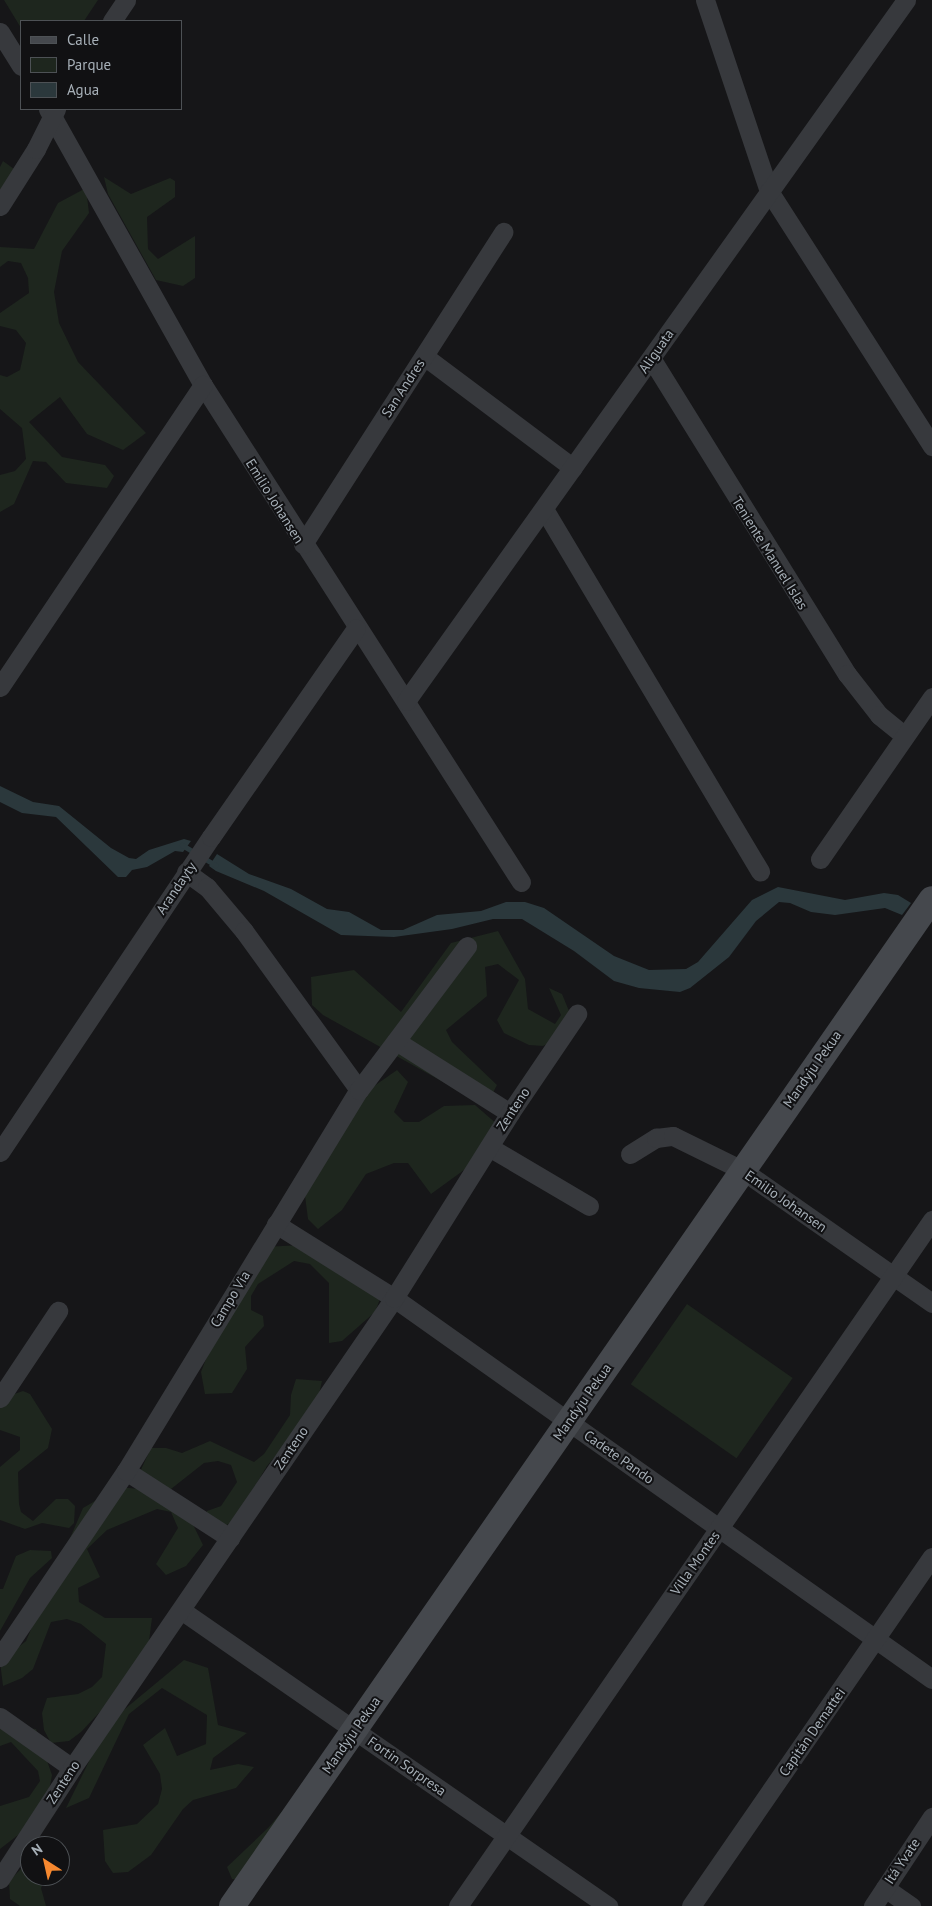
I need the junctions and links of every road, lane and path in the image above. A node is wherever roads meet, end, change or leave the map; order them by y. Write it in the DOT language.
graph roads {
  1 [pos="126,0"];
  2 [pos="705,0"];
  3 [pos="906,0"];
  4 [pos="113,20"];
  5 [pos="0,32"];
  6 [pos="20,64"];
  7 [pos="52,111"];
  8 [pos="769,192"];
  9 [pos="0,206"];
  10 [pos="503,232"];
  11 [pos="424,356"];
  12 [pos="651,358"];
  13 [pos="203,385"];
  14 [pos="932,446"];
  15 [pos="573,468"];
  16 [pos="544,509"];
  17 [pos="303,544"];
  18 [pos="356,628"];
  19 [pos="0,687"];
  20 [pos="406,700"];
  21 [pos="929,709"];
  22 [pos="905,736"];
  23 [pos="820,859"];
  24 [pos="189,870"];
  25 [pos="760,872"];
  26 [pos="521,882"];
  27 [pos="932,900"];
  28 [pos="467,946"];
  29 [pos="577,1014"];
  30 [pos="396,1041"];
  31 [pos="359,1090"];
  32 [pos="510,1113"];
  33 [pos="489,1147"];
  34 [pos="0,1152"];
  35 [pos="630,1154"];
  36 [pos="742,1170"];
  37 [pos="589,1206"];
  38 [pos="932,1220"];
  39 [pos="276,1224"];
  40 [pos="894,1276"];
  41 [pos="394,1298"];
  42 [pos="932,1303"];
  43 [pos="58,1311"];
  44 [pos="0,1398"];
  45 [pos="569,1422"];
  46 [pos="126,1471"];
  47 [pos="719,1528"];
  48 [pos="230,1538"];
  49 [pos="932,1557"];
  50 [pos="181,1610"];
  51 [pos="876,1639"];
  52 [pos="0,1657"];
  53 [pos="932,1679"];
  54 [pos="0,1718"];
  55 [pos="354,1730"];
  56 [pos="72,1768"];
  57 [pos="932,1817"];
  58 [pos="507,1836"];
  59 [pos="0,1879"];
  60 [pos="885,1888"];
  61 [pos="232,1906"];
  62 [pos="458,1906"];
  63 [pos="608,1906"];
  64 [pos="691,1906"];
  65 [pos="873,1906"];
  66 [pos="911,1906"];
  1 -- 4 [label="street"];
  2 -- 8 [label="street"];
  3 -- 8 [label="street, Aliguata"];
  5 -- 6 [label="street"];
  7 -- 9 [label="street"];
  7 -- 13 [label="street, Emilio Johansen"];
  8 -- 12 [label="street, Aliguata"];
  8 -- 14 [label="street"];
  10 -- 11 [label="street, San Andres"];
  11 -- 15 [label="street"];
  11 -- 17 [label="street, San Andres"];
  12 -- 15 [label="street, Aliguata"];
  12 -- 22 [label="street, Teniente Manuel Islas"];
  13 -- 17 [label="street, Emilio Johansen"];
  13 -- 19 [label="street"];
  15 -- 16 [label="street, Aliguata"];
  16 -- 20 [label="street, Aliguata"];
  16 -- 25 [label="street"];
  17 -- 18 [label="street, Emilio Johansen"];
  18 -- 20 [label="street, Emilio Johansen"];
  18 -- 24 [label="street, Arandayty"];
  20 -- 26 [label="street, Emilio Johansen"];
  21 -- 22 [label="street"];
  22 -- 23 [label="street"];
  24 -- 31 [label="street"];
  24 -- 34 [label="street, Arandayty"];
  27 -- 36 [label="street, Mandyju Pekua"];
  28 -- 30 [label="street, Campo Via"];
  29 -- 32 [label="street, Zenteno"];
  30 -- 31 [label="street, Campo Via"];
  30 -- 32 [label="street"];
  31 -- 39 [label="street, Campo Via"];
  32 -- 33 [label="street, Zenteno"];
  33 -- 37 [label="street"];
  33 -- 41 [label="street, Zenteno"];
  35 -- 36 [label="street, Emilio Johansen"];
  36 -- 40 [label="street, Emilio Johansen"];
  36 -- 45 [label="street, Mandyju Pekua"];
  38 -- 40 [label="street, Villa Montes"];
  39 -- 41 [label="street, Cadete Pando"];
  39 -- 46 [label="street, Campo Via"];
  40 -- 42 [label="street, Emilio Johansen"];
  40 -- 47 [label="street, Villa Montes"];
  41 -- 45 [label="street, Cadete Pando"];
  41 -- 48 [label="street, Zenteno"];
  43 -- 44 [label="street"];
  45 -- 47 [label="street, Cadete Pando"];
  45 -- 55 [label="street, Mandyju Pekua"];
  46 -- 48 [label="street"];
  46 -- 52 [label="street, Campo Via"];
  47 -- 51 [label="street, Cadete Pando"];
  47 -- 58 [label="street, Villa Montes"];
  48 -- 50 [label="street, Zenteno"];
  49 -- 51 [label="street, Capitán Demattei"];
  50 -- 55 [label="street, Fortin Sorpresa"];
  50 -- 56 [label="street, Zenteno"];
  51 -- 53 [label="street, Cadete Pando"];
  51 -- 64 [label="street, Capitán Demattei"];
  54 -- 56 [label="street"];
  55 -- 58 [label="street, Fortin Sorpresa"];
  55 -- 61 [label="street, Mandyju Pekua"];
  56 -- 59 [label="street, Zenteno"];
  57 -- 60 [label="street, Itá Yvate"];
  58 -- 62 [label="street, Villa Montes"];
  58 -- 63 [label="street, Fortin Sorpresa"];
  60 -- 65 [label="street, Itá Yvate"];
  60 -- 66 [label="street"];
}
